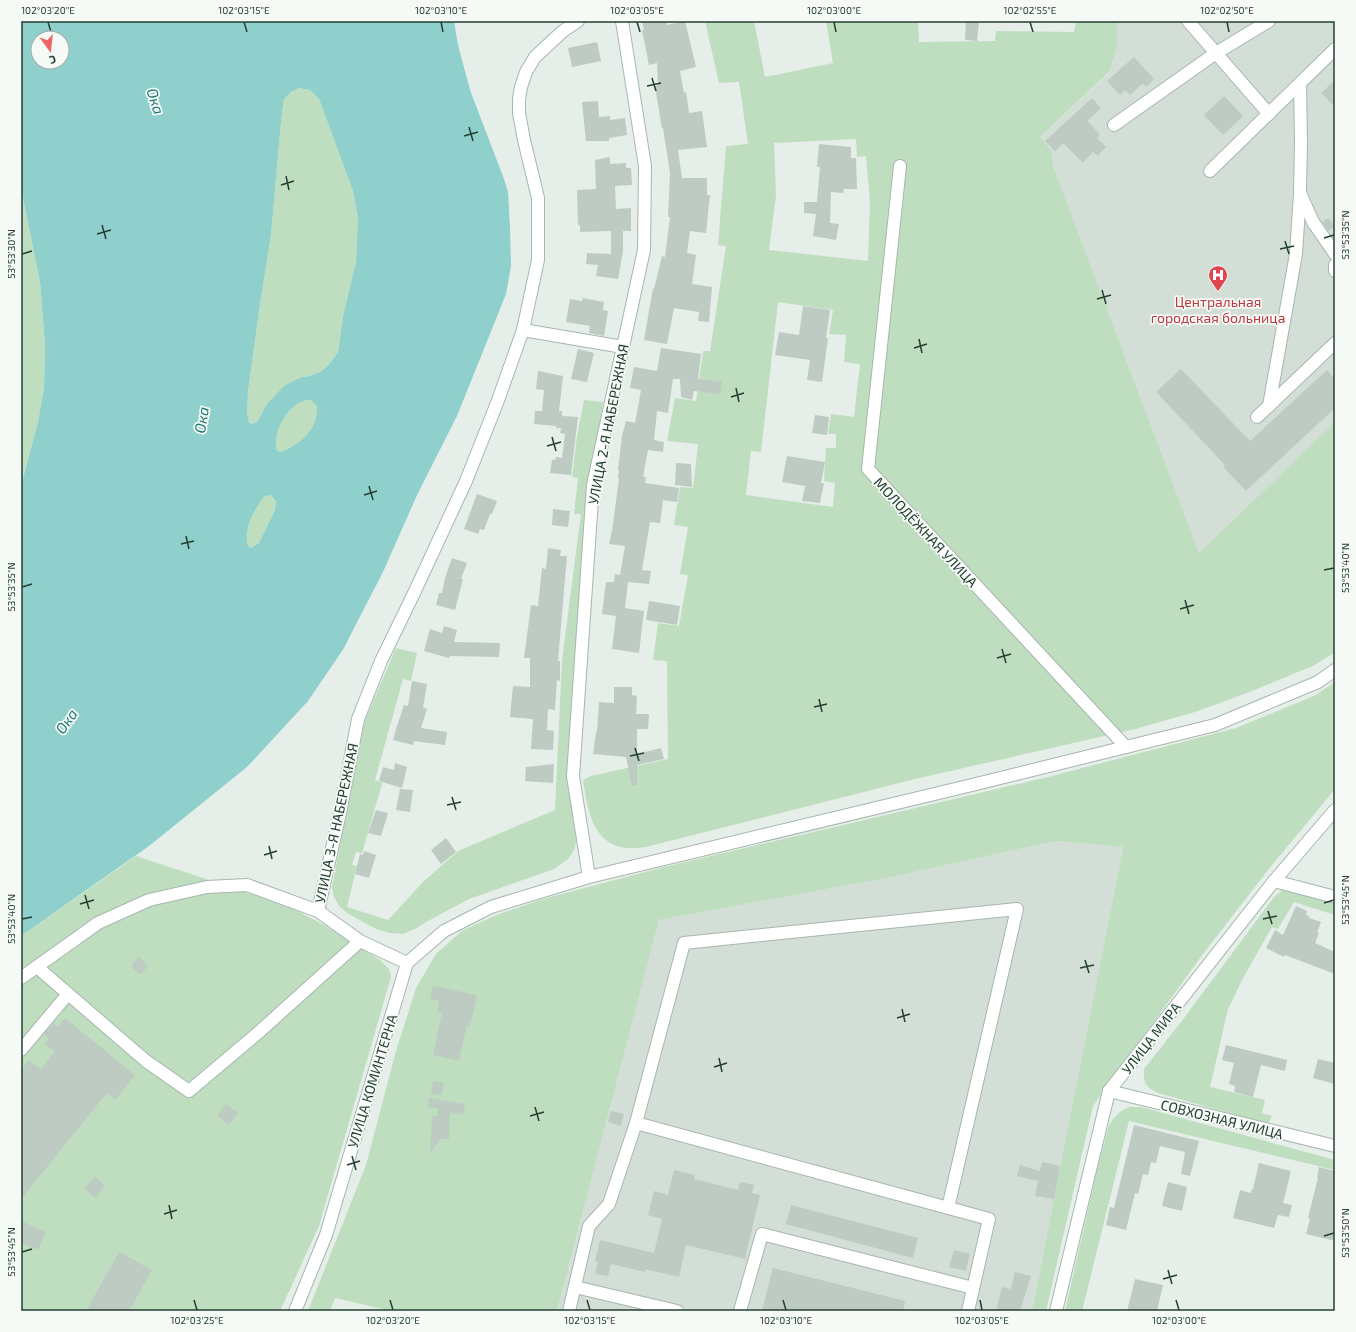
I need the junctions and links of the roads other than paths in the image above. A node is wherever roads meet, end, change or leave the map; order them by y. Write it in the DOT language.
graph roads {
  1 [pos="578,21"];
  2 [pos="622,21"];
  3 [pos="1188,21"];
  4 [pos="1269,21"];
  5 [pos="1335,48"];
  6 [pos="1216,53"];
  7 [pos="1300,84"];
  8 [pos="1269,114"];
  9 [pos="1114,125"];
  10 [pos="900,166"];
  11 [pos="1210,171"];
  12 [pos="1300,193"];
  13 [pos="1335,254"];
  14 [pos="1335,265"];
  15 [pos="1335,271"];
  16 [pos="523,330"];
  17 [pos="1335,343"];
  18 [pos="623,347"];
  19 [pos="1269,406"];
  20 [pos="1257,417"];
  21 [pos="1335,670"];
  22 [pos="1126,747"];
  23 [pos="1335,810"];
  24 [pos="589,877"];
  25 [pos="1274,881"];
  26 [pos="1335,897"];
  27 [pos="318,911"];
  28 [pos="360,941"];
  29 [pos="407,963"];
  30 [pos="37,967"];
  31 [pos="21,978"];
  32 [pos="68,994"];
  33 [pos="21,1050"];
  34 [pos="1109,1091"];
  35 [pos="636,1123"];
  36 [pos="1335,1146"];
  37 [pos="948,1208"];
  38 [pos="575,1287"];
  39 [pos="973,1288"];
  40 [pos="294,1311"];
  41 [pos="569,1311"];
  42 [pos="677,1311"];
  43 [pos="740,1311"];
  44 [pos="968,1311"];
  45 [pos="1056,1311"];
  1 -- 16 [label="street, УЛИЦА 3-Я НАБЕРЕЖНАЯ"];
  2 -- 18 [label="street, УЛИЦА 2-Я НАБЕРЕЖНАЯ"];
  3 -- 6 [label="street"];
  4 -- 6 [label="street"];
  5 -- 7 [label="street"];
  6 -- 8 [label="street"];
  6 -- 9 [label="street"];
  7 -- 8 [label="street"];
  7 -- 12 [label="street"];
  8 -- 11 [label="street"];
  10 -- 22 [label="street, МОЛОДЁЖНАЯ УЛИЦА"];
  12 -- 13 [label="street"];
  12 -- 19 [label="street"];
  14 -- 15 [label="street"];
  16 -- 18 [label="street"];
  16 -- 27 [label="street, УЛИЦА 3-Я НАБЕРЕЖНАЯ"];
  17 -- 19 [label="street"];
  18 -- 24 [label="street, УЛИЦА 2-Я НАБЕРЕЖНАЯ"];
  19 -- 20 [label="street"];
  21 -- 22 [label="street"];
  22 -- 24 [label="street"];
  23 -- 25 [label="street, УЛИЦА МИРА"];
  24 -- 29 [label="street"];
  25 -- 26 [label="street"];
  25 -- 34 [label="street, УЛИЦА МИРА"];
  27 -- 28 [label="street"];
  27 -- 30 [label="street, УЛИЦА 3-Я НАБЕРЕЖНАЯ"];
  28 -- 29 [label="street"];
  28 -- 32 [label="street"];
  29 -- 40 [label="street, УЛИЦА КОМИНТЕРНА"];
  30 -- 31 [label="street, УЛИЦА 3-Я НАБЕРЕЖНАЯ"];
  30 -- 32 [label="street"];
  32 -- 33 [label="street"];
  34 -- 36 [label="street, СОВХОЗНАЯ УЛИЦА"];
  34 -- 45 [label="street, УЛИЦА МИРА"];
  35 -- 37 [label="street"];
  35 -- 37 [label="street"];
  35 -- 38 [label="street"];
  37 -- 39 [label="street"];
  38 -- 41 [label="street"];
  38 -- 42 [label="street"];
  39 -- 43 [label="street"];
  39 -- 44 [label="street"];
}
